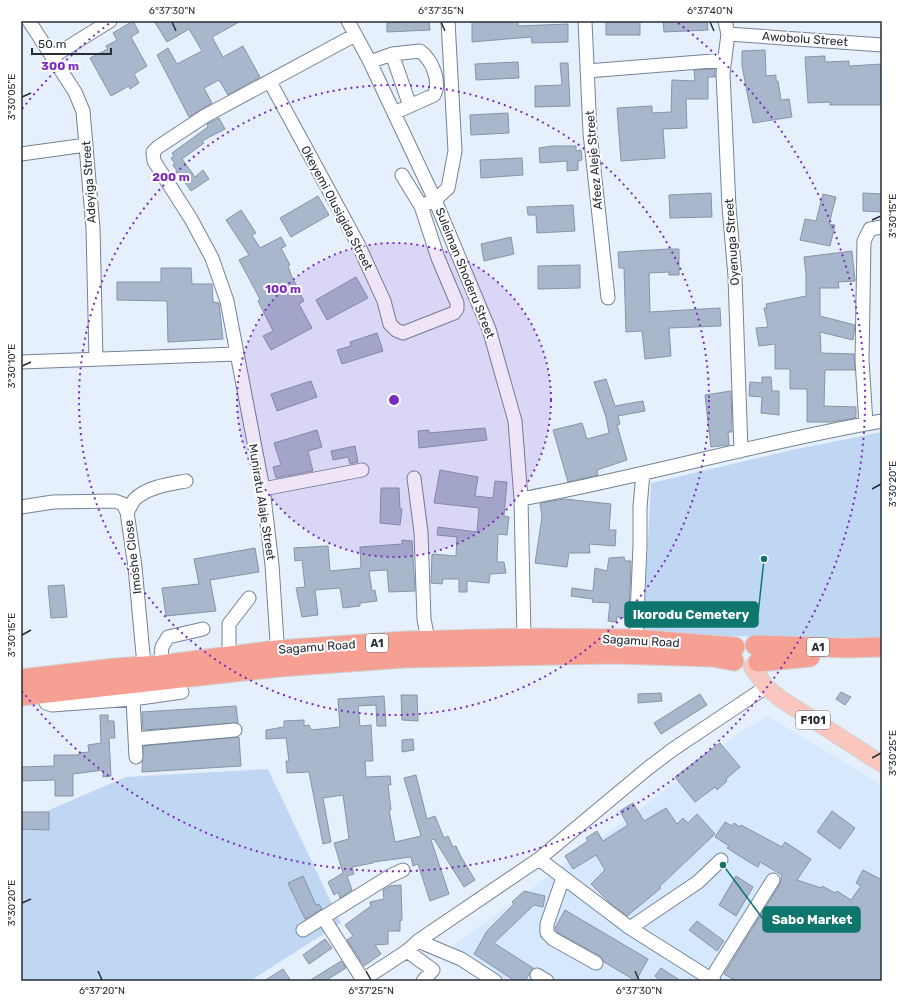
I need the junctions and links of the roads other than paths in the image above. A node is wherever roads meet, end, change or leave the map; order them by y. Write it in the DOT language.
graph roads {
  1 [pos="29,21"];
  2 [pos="110,21"];
  3 [pos="348,21"];
  4 [pos="448,21"];
  5 [pos="585,21"];
  6 [pos="727,27"];
  7 [pos="355,35"];
  8 [pos="882,45"];
  9 [pos="392,54"];
  10 [pos="52,57"];
  11 [pos="725,60"];
  12 [pos="370,62"];
  13 [pos="587,71"];
  14 [pos="451,79"];
  15 [pos="436,80"];
  16 [pos="270,82"];
  17 [pos="410,106"];
  18 [pos="394,113"];
  19 [pos="86,145"];
  20 [pos="21,154"];
  21 [pos="402,175"];
  22 [pos="435,200"];
  23 [pos="421,206"];
  24 [pos="882,227"];
  25 [pos="608,298"];
  26 [pos="236,354"];
  27 [pos="96,359"];
  28 [pos="21,362"];
  29 [pos="882,421"];
  30 [pos="866,424"];
  31 [pos="741,451"];
  32 [pos="362,470"];
  33 [pos="643,473"];
  34 [pos="414,478"];
  35 [pos="186,481"];
  36 [pos="263,489"];
  37 [pos="521,499"];
  38 [pos="21,508"];
  39 [pos="127,512"];
  40 [pos="249,598"];
  41 [pos="203,629"];
  42 [pos="524,638"];
  43 [pos="636,639"];
  44 [pos="428,640"];
  45 [pos="882,647"];
  46 [pos="735,654"];
  47 [pos="229,655"];
  48 [pos="755,658"];
  49 [pos="882,658"];
  50 [pos="278,659"];
  51 [pos="152,665"];
  52 [pos="766,687"];
  53 [pos="29,688"];
  54 [pos="182,692"];
  55 [pos="133,699"];
  56 [pos="235,730"];
  57 [pos="135,739"];
  58 [pos="136,757"];
  59 [pos="882,763"];
  60 [pos="539,858"];
  61 [pos="721,860"];
  62 [pos="403,870"];
  63 [pos="564,878"];
  64 [pos="773,880"];
  65 [pos="323,917"];
  66 [pos="630,928"];
  67 [pos="303,930"];
  68 [pos="418,941"];
  69 [pos="407,951"];
  70 [pos="461,959"];
  71 [pos="596,962"];
  72 [pos="432,970"];
  73 [pos="362,980"];
  74 [pos="712,980"];
  75 [pos="423,981"];
  76 [pos="495,981"];
  1 -- 10 [label="street, Adeyiga Street"];
  2 -- 10 [label="street"];
  3 -- 7 [label="street, Suleiman Shoderu Street"];
  4 -- 14 [label="street"];
  5 -- 13 [label="street, Afeez Aleje Street"];
  6 -- 8 [label="street, Awobolu Street"];
  6 -- 11 [label="street, Oyenuga Street"];
  7 -- 12 [label="street, Suleiman Shoderu Street"];
  7 -- 16 [label="street"];
  9 -- 12 [label="street"];
  9 -- 15 [label="street"];
  9 -- 17 [label="street"];
  10 -- 19 [label="street, Adeyiga Street"];
  11 -- 13 [label="street"];
  11 -- 31 [label="street, Oyenuga Street"];
  12 -- 18 [label="street, Suleiman Shoderu Street"];
  13 -- 25 [label="street, Afeez Aleje Street"];
  14 -- 15 [label="street"];
  14 -- 22 [label="street"];
  15 -- 17 [label="street"];
  16 -- 23 [label="street, Okeyemi Olusigida Street"];
  16 -- 26 [label="street, Muniratu Alaje Street"];
  17 -- 18 [label="street"];
  18 -- 22 [label="street, Suleiman Shoderu Street"];
  19 -- 20 [label="street"];
  19 -- 27 [label="street, Adeyiga Street"];
  21 -- 23 [label="street"];
  22 -- 23 [label="street"];
  22 -- 37 [label="street, Suleiman Shoderu Street"];
  24 -- 30 [label="street"];
  26 -- 27 [label="street"];
  26 -- 36 [label="street, Muniratu Alaje Street"];
  27 -- 28 [label="street"];
  29 -- 30 [label="street"];
  30 -- 31 [label="street"];
  31 -- 33 [label="street"];
  32 -- 36 [label="street"];
  33 -- 37 [label="street"];
  33 -- 43 [label="street"];
  34 -- 44 [label="street"];
  35 -- 39 [label="street"];
  36 -- 50 [label="street, Muniratu Alaje Street"];
  37 -- 42 [label="street, Suleiman Shoderu Street"];
  38 -- 39 [label="street, Imoshe Close"];
  39 -- 51 [label="street, Imoshe Close"];
  40 -- 47 [label="street"];
  41 -- 51 [label="street"];
  42 -- 43 [label="highway, Sagamu Road / A1"];
  42 -- 44 [label="highway, Sagamu Road / A1"];
  43 -- 46 [label="highway, Sagamu Road / A1"];
  44 -- 50 [label="highway, Sagamu Road / A1"];
  45 -- 48 [label="highway, A1"];
  46 -- 48 [label="highway, A1"];
  46 -- 48 [label="highway, A1"];
  46 -- 50 [label="highway, Sagamu Road / A1"];
  47 -- 50 [label="highway, Sagamu Road / A1"];
  47 -- 51 [label="highway, Sagamu Road / A1"];
  48 -- 49 [label="highway, A1"];
  48 -- 52 [label="main road, F101"];
  50 -- 53 [label="highway, Sagamu Road / A1"];
  51 -- 53 [label="highway, Sagamu Road / A1"];
  52 -- 59 [label="main road, F101"];
  52 -- 60 [label="street"];
  53 -- 55 [label="street"];
  54 -- 55 [label="street"];
  55 -- 57 [label="street"];
  56 -- 57 [label="street"];
  57 -- 58 [label="street"];
  60 -- 63 [label="street"];
  60 -- 68 [label="street"];
  61 -- 66 [label="street"];
  62 -- 65 [label="street"];
  63 -- 66 [label="street"];
  63 -- 71 [label="street"];
  64 -- 74 [label="street"];
  65 -- 67 [label="street"];
  65 -- 73 [label="street"];
  66 -- 74 [label="street"];
  68 -- 69 [label="street"];
  68 -- 70 [label="street"];
  69 -- 72 [label="street"];
  69 -- 73 [label="street"];
  70 -- 72 [label="street"];
  70 -- 76 [label="street"];
  72 -- 75 [label="street"];
}
